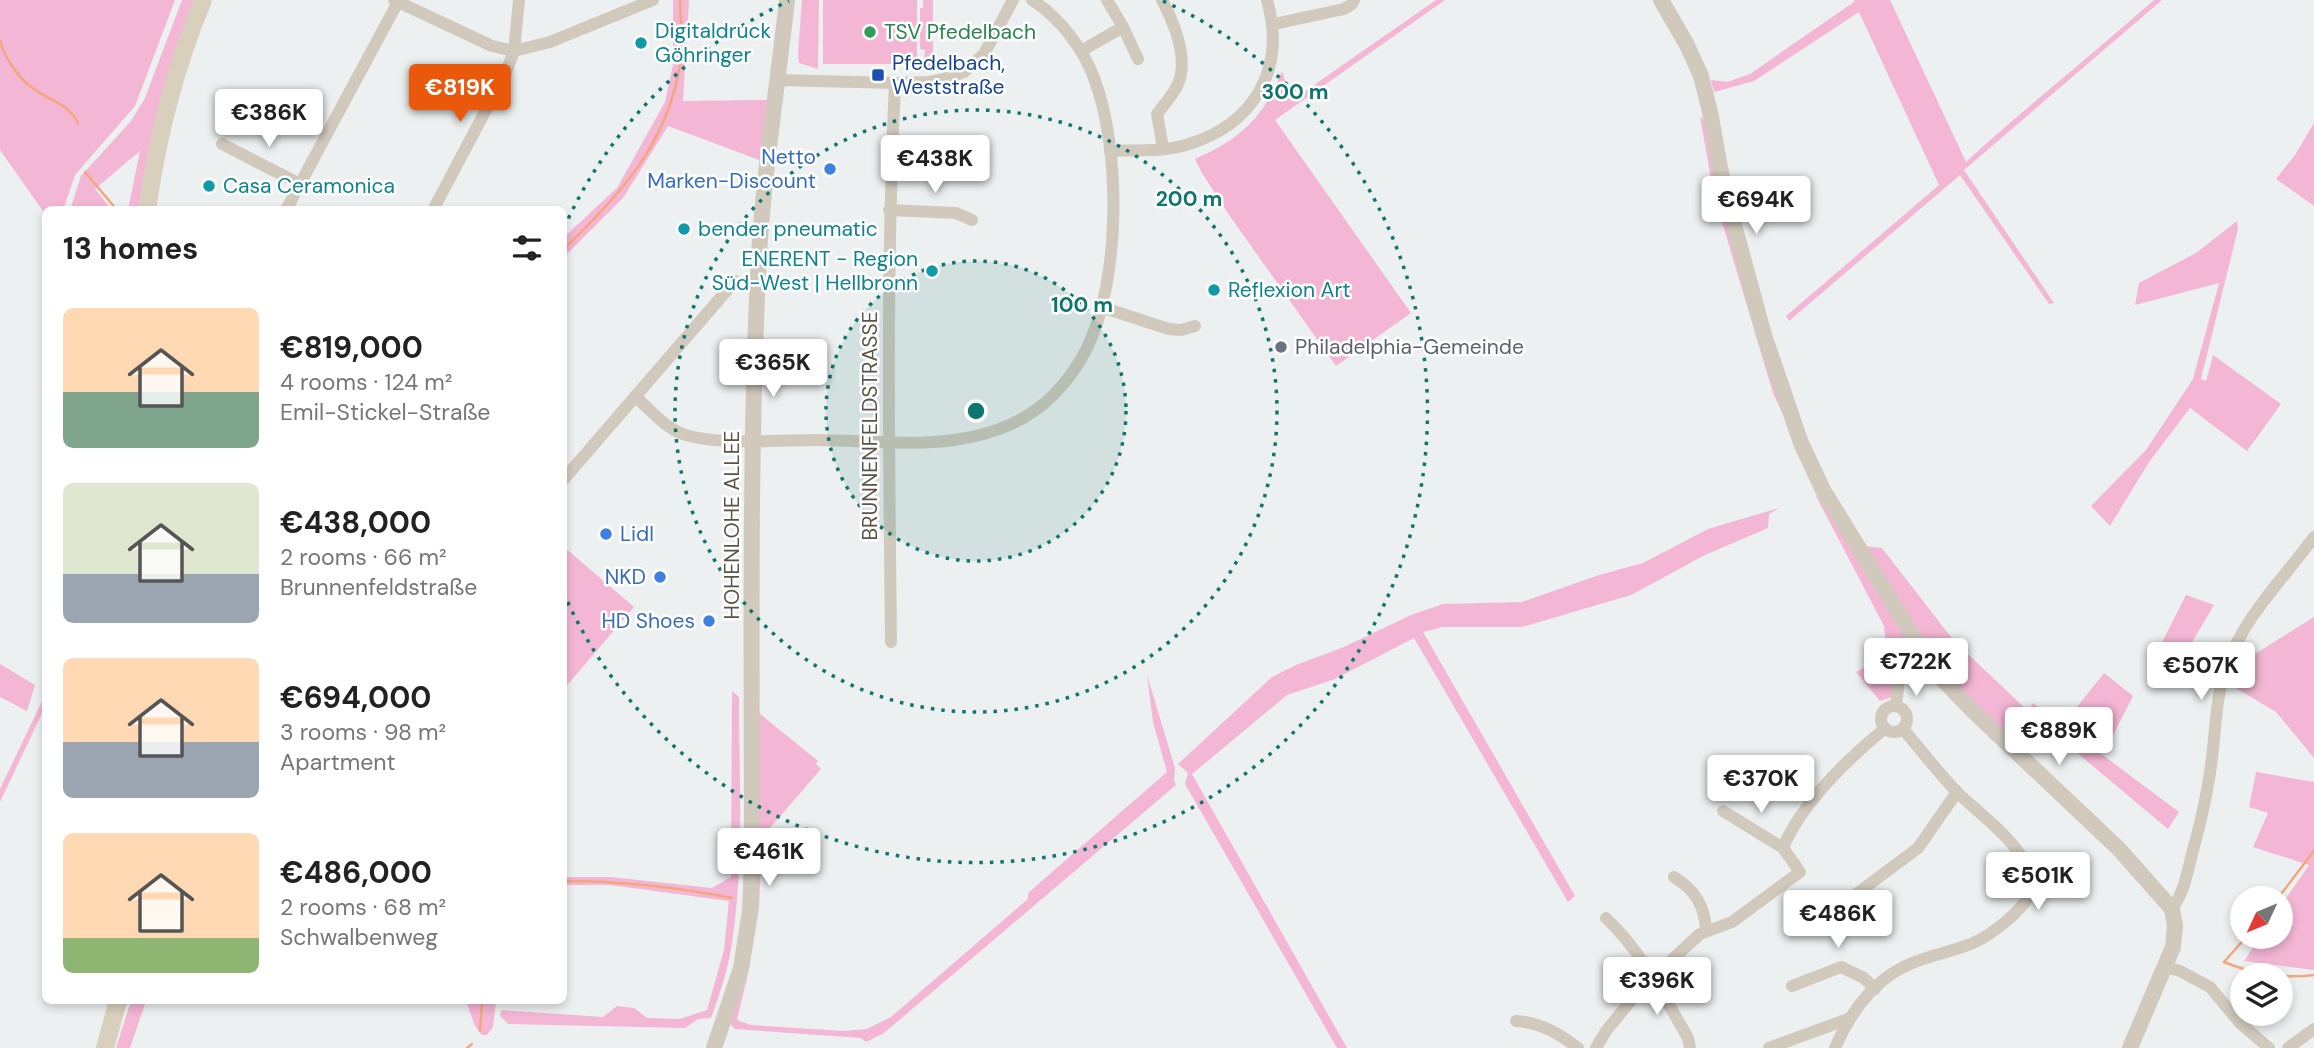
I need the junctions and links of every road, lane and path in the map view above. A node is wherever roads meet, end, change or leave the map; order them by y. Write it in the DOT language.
graph roads {
  1 [pos="203,0"];
  2 [pos="519,0"];
  3 [pos="653,0"];
  4 [pos="787,0"];
  5 [pos="1013,0"];
  6 [pos="1032,0"];
  7 [pos="1107,0"];
  8 [pos="1267,0"];
  9 [pos="1354,0"];
  10 [pos="1661,0"];
  11 [pos="396,1"];
  12 [pos="1163,1"];
  13 [pos="1274,24"];
  14 [pos="1123,27"];
  15 [pos="514,51"];
  16 [pos="1081,51"];
  17 [pos="1139,59"];
  18 [pos="777,80"];
  19 [pos="895,83"];
  20 [pos="222,144"];
  21 [pos="1163,148"];
  22 [pos="1110,152"];
  23 [pos="300,184"];
  24 [pos="147,206"];
  25 [pos="288,206"];
  26 [pos="435,206"];
  27 [pos="889,210"];
  28 [pos="972,220"];
  29 [pos="734,281"];
  30 [pos="1101,307"];
  31 [pos="1195,326"];
  32 [pos="635,396"];
  33 [pos="753,440"];
  34 [pos="889,441"];
  35 [pos="567,475"];
  36 [pos="2314,537"];
  37 [pos="891,642"];
  38 [pos="1919,646"];
  39 [pos="1896,706"];
  40 [pos="1884,729"];
  41 [pos="1903,729"];
  42 [pos="1957,792"];
  43 [pos="1723,811"];
  44 [pos="1783,848"];
  45 [pos="1674,877"];
  46 [pos="1851,898"];
  47 [pos="2172,909"];
  48 [pos="1606,918"];
  49 [pos="1706,930"];
  50 [pos="2165,967"];
  51 [pos="1653,977"];
  52 [pos="1792,986"];
  53 [pos="1875,989"];
  54 [pos="117,1004"];
  55 [pos="1848,1019"];
  56 [pos="1516,1021"];
  57 [pos="2314,1029"];
  58 [pos="105,1048"];
  59 [pos="714,1048"];
  60 [pos="1578,1048"];
  61 [pos="1596,1048"];
  62 [pos="1690,1048"];
  63 [pos="1769,1048"];
  64 [pos="1835,1048"];
  65 [pos="2130,1048"];
  66 [pos="2269,1048"];
  67 [pos="2288,1048"];
  1 -- 24 [label="main road"];
  2 -- 15 [label="street"];
  3 -- 15 [label="street"];
  4 -- 18 [label="street, HOHENLOHE ALLEE"];
  5 -- 19 [label="street"];
  6 -- 16 [label="street"];
  7 -- 14 [label="street"];
  8 -- 13 [label="street"];
  9 -- 13 [label="street"];
  10 -- 38 [label="street"];
  11 -- 15 [label="street"];
  11 -- 23 [label="street"];
  12 -- 21 [label="street"];
  13 -- 21 [label="street"];
  14 -- 16 [label="street"];
  14 -- 17 [label="street"];
  15 -- 26 [label="street"];
  16 -- 22 [label="street"];
  18 -- 19 [label="street"];
  18 -- 33 [label="street, HOHENLOHE ALLEE"];
  19 -- 27 [label="street, BRUNNENFELDSTRASSE"];
  20 -- 23 [label="street"];
  21 -- 22 [label="street"];
  22 -- 30 [label="street"];
  23 -- 25 [label="street"];
  27 -- 28 [label="street"];
  27 -- 34 [label="street, BRUNNENFELDSTRASSE"];
  29 -- 32 [label="street"];
  30 -- 31 [label="street"];
  30 -- 34 [label="street"];
  32 -- 33 [label="street"];
  32 -- 35 [label="street"];
  33 -- 34 [label="street"];
  33 -- 59 [label="street, HOHENLOHE ALLEE"];
  34 -- 37 [label="street, BRUNNENFELDSTRASSE"];
  36 -- 47 [label="street"];
  38 -- 39 [label="street"];
  38 -- 47 [label="street"];
  39 -- 40 [label="street"];
  39 -- 41 [label="street"];
  40 -- 41 [label="street"];
  40 -- 44 [label="street"];
  41 -- 42 [label="street"];
  42 -- 46 [label="street"];
  42 -- 53 [label="street"];
  43 -- 44 [label="street"];
  44 -- 49 [label="street"];
  45 -- 49 [label="street"];
  47 -- 50 [label="street"];
  48 -- 51 [label="street"];
  49 -- 51 [label="street"];
  50 -- 65 [label="street"];
  50 -- 66 [label="street"];
  51 -- 61 [label="street"];
  51 -- 62 [label="street"];
  52 -- 53 [label="street"];
  53 -- 55 [label="street"];
  54 -- 58 [label="main road"];
  55 -- 63 [label="street"];
  55 -- 64 [label="street"];
  56 -- 60 [label="street"];
  57 -- 67 [label="street"];
}
